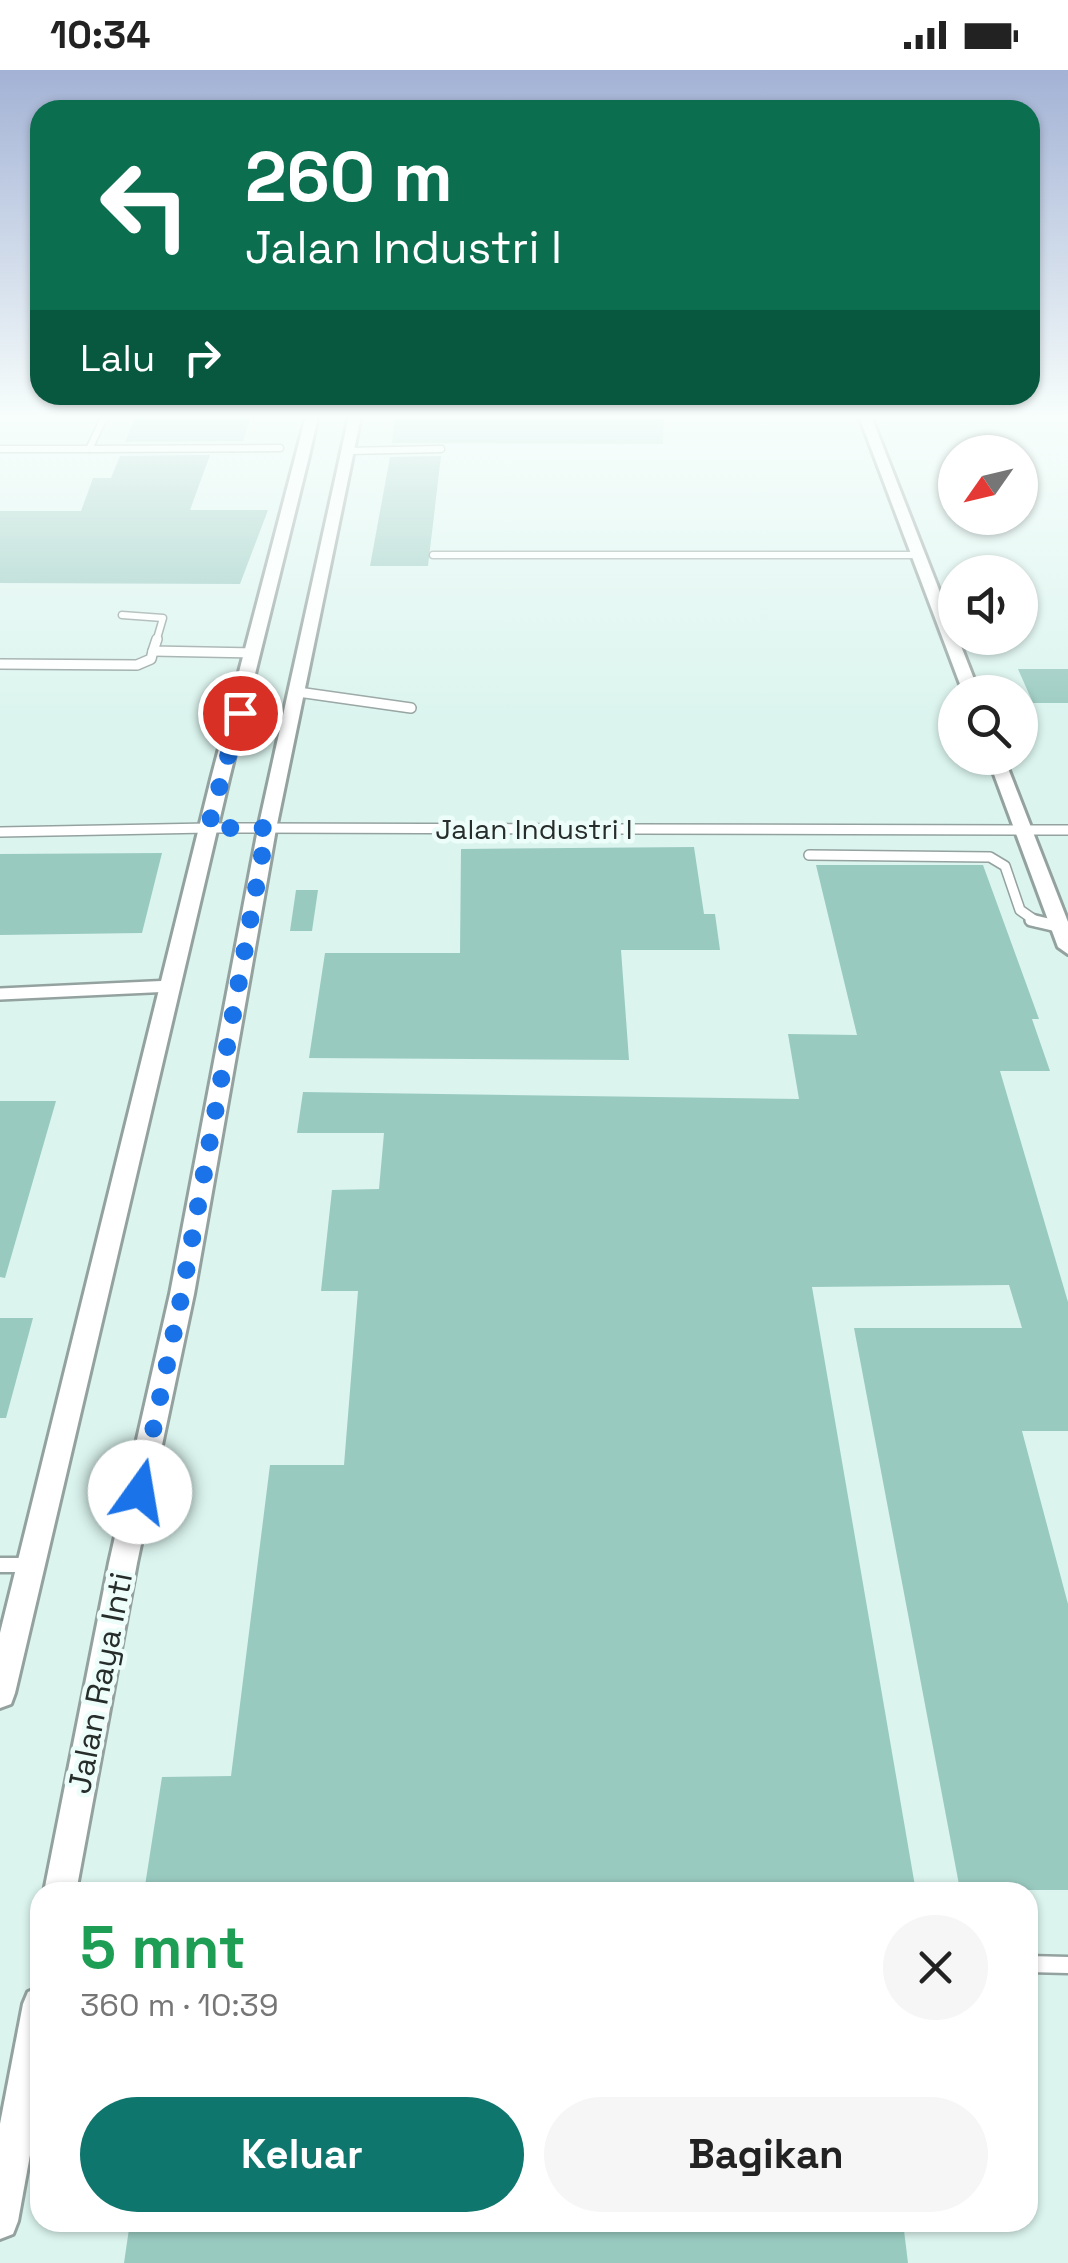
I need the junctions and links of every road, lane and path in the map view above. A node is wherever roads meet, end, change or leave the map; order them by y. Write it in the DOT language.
graph roads {
  1 [pos="287,518"];
  2 [pos="332,518"];
  3 [pos="905,518"];
  4 [pos="920,555"];
  5 [pos="433,556"];
  6 [pos="122,616"];
  7 [pos="153,652"];
  8 [pos="255,653"];
  9 [pos="0,664"];
  10 [pos="965,675"];
  11 [pos="298,692"];
  12 [pos="410,708"];
  13 [pos="1002,775"];
  14 [pos="208,828"];
  15 [pos="267,828"];
  16 [pos="1023,830"];
  17 [pos="1068,830"];
  18 [pos="0,832"];
  19 [pos="809,855"];
  20 [pos="1060,927"];
  21 [pos="1068,947"];
  22 [pos="172,986"];
  23 [pos="0,994"];
  24 [pos="0,1565"];
  25 [pos="31,1565"];
  26 [pos="0,1693"];
  27 [pos="62,1882"];
  28 [pos="1038,1964"];
  29 [pos="1068,1965"];
  30 [pos="30,2058"];
  31 [pos="0,2221"];
  1 -- 8 [label="street"];
  2 -- 11 [label="street, Jalan Raya Inti"];
  3 -- 4 [label="street"];
  4 -- 5 [label="lane"];
  4 -- 10 [label="street"];
  6 -- 7 [label="lane"];
  7 -- 8 [label="lane"];
  7 -- 9 [label="lane"];
  8 -- 14 [label="street"];
  11 -- 12 [label="lane"];
  11 -- 15 [label="street, Jalan Raya Inti"];
  13 -- 16 [label="street"];
  14 -- 15 [label="lane, Jalan Industri I"];
  14 -- 18 [label="lane, Jalan Industri I"];
  14 -- 22 [label="street"];
  15 -- 16 [label="lane, Jalan Industri I"];
  15 -- 27 [label="street, Jalan Raya Inti"];
  16 -- 17 [label="lane, Jalan Industri I"];
  16 -- 20 [label="street"];
  19 -- 20 [label="lane"];
  20 -- 21 [label="street"];
  22 -- 23 [label="lane"];
  22 -- 25 [label="street"];
  24 -- 25 [label="lane"];
  25 -- 26 [label="street"];
  28 -- 29 [label="lane"];
  30 -- 31 [label="street"];
}
